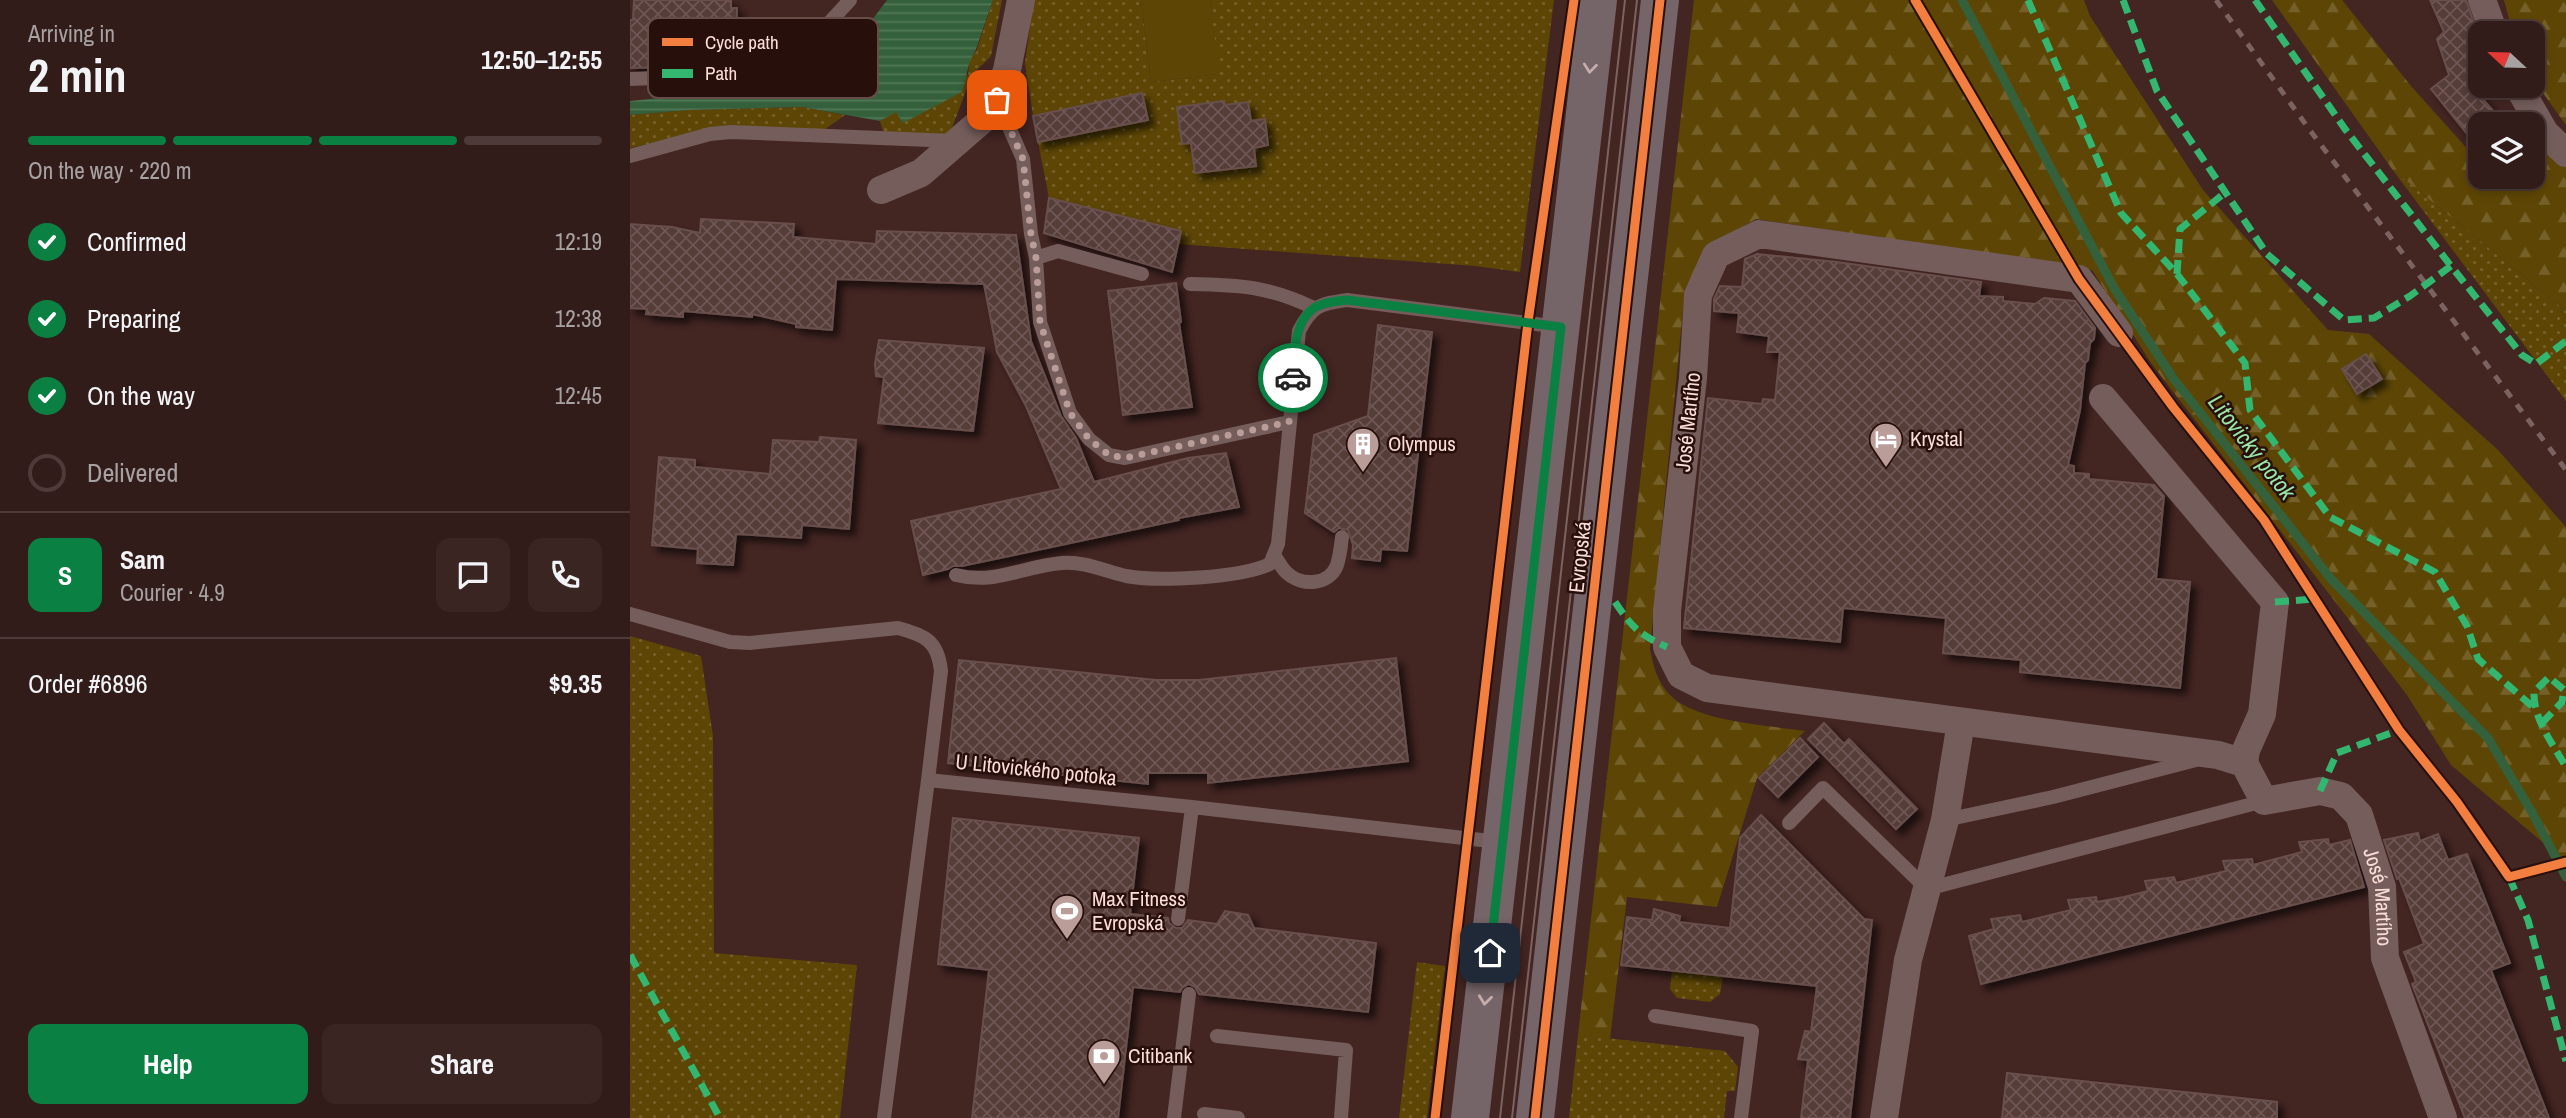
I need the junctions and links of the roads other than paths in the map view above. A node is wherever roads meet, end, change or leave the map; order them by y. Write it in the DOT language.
graph roads {
  1 [pos="849,0"];
  2 [pos="1021,0"];
  3 [pos="1598,0"];
  4 [pos="1660,0"];
  5 [pos="2482,0"];
  6 [pos="833,18"];
  7 [pos="2490,21"];
  8 [pos="648,78"];
  9 [pos="630,79"];
  10 [pos="2525,98"];
  11 [pos="997,100"];
  12 [pos="959,141"];
  13 [pos="2566,153"];
  14 [pos="630,156"];
  15 [pos="881,190"];
  16 [pos="1036,258"];
  17 [pos="1142,274"];
  18 [pos="1190,284"];
  19 [pos="1314,308"];
  20 [pos="1561,327"];
  21 [pos="2119,333"];
  22 [pos="2103,398"];
  23 [pos="1289,422"];
  24 [pos="1342,537"];
  25 [pos="1274,555"];
  26 [pos="956,575"];
  27 [pos="630,614"];
  28 [pos="1961,722"];
  29 [pos="2231,759"];
  30 [pos="928,780"];
  31 [pos="2264,801"];
  32 [pos="1192,807"];
  33 [pos="1945,820"];
  34 [pos="1789,823"];
  35 [pos="1503,843"];
  36 [pos="1927,888"];
  37 [pos="1178,919"];
  38 [pos="1189,994"];
  39 [pos="1655,1016"];
  40 [pos="1217,1036"];
  41 [pos="1204,1114"];
  42 [pos="884,1118"];
  43 [pos="1174,1118"];
  44 [pos="1238,1118"];
  45 [pos="1341,1118"];
  46 [pos="1470,1118"];
  47 [pos="1535,1118"];
  48 [pos="1741,1118"];
  49 [pos="1884,1118"];
  50 [pos="2443,1118"];
  1 -- 6 [label="lane"];
  2 -- 11 [label="street"];
  3 -- 20 [label="main road, one-way"];
  4 -- 47 [label="main road, Evropská"];
  5 -- 7 [label="street"];
  8 -- 9 [label="lane"];
  10 -- 13 [label="street"];
  11 -- 12 [label="street"];
  11 -- 16 [label="lane"];
  12 -- 14 [label="lane"];
  12 -- 15 [label="street"];
  16 -- 17 [label="lane"];
  16 -- 23 [label="lane"];
  18 -- 19 [label="lane"];
  19 -- 20 [label="lane"];
  19 -- 23 [label="lane"];
  20 -- 35 [label="main road"];
  21 -- 28 [label="street, José Martího"];
  22 -- 29 [label="street"];
  23 -- 25 [label="lane"];
  24 -- 25 [label="lane"];
  25 -- 26 [label="lane"];
  27 -- 30 [label="lane, U Litovického potoka"];
  28 -- 29 [label="street, José Martího"];
  28 -- 33 [label="street"];
  29 -- 31 [label="street"];
  29 -- 33 [label="lane"];
  30 -- 32 [label="lane, U Litovického potoka"];
  30 -- 42 [label="lane"];
  31 -- 36 [label="lane"];
  31 -- 50 [label="street, José Martího"];
  32 -- 35 [label="lane, U Litovického potoka"];
  32 -- 37 [label="lane"];
  33 -- 36 [label="street"];
  34 -- 36 [label="lane"];
  35 -- 46 [label="main road, one-way"];
  36 -- 49 [label="street"];
  38 -- 43 [label="lane"];
  39 -- 48 [label="lane"];
  40 -- 45 [label="lane"];
  41 -- 44 [label="lane"];
}
